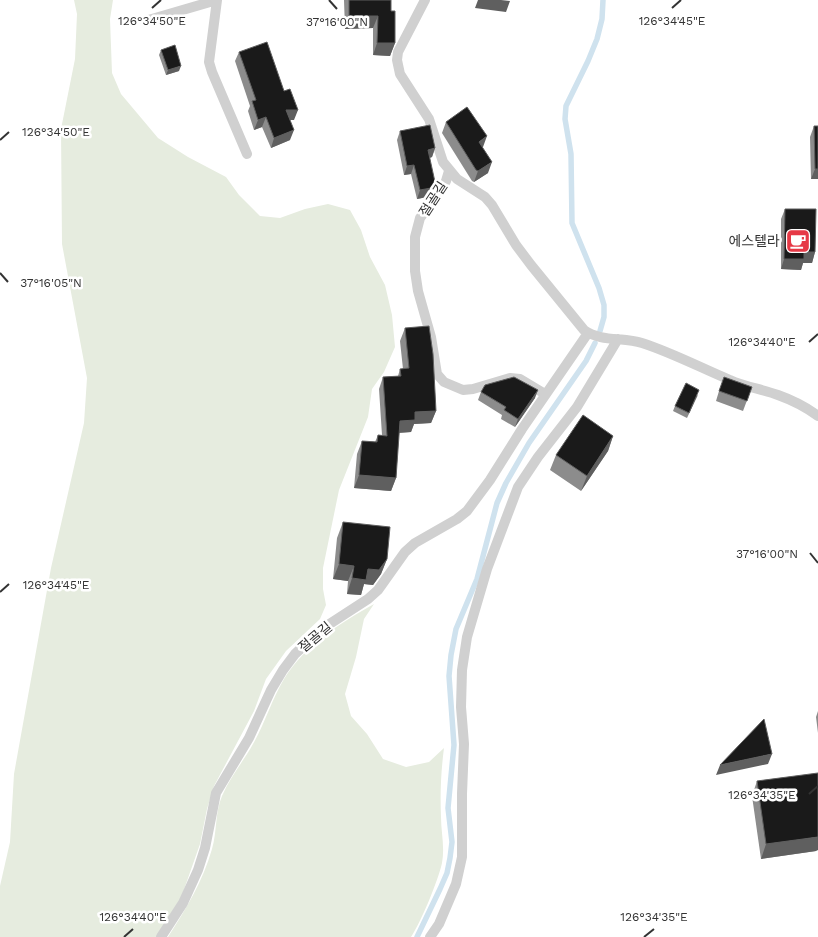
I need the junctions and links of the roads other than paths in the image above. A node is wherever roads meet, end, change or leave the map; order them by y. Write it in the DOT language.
graph roads {
  1 [pos="217,0"];
  2 [pos="425,0"];
  3 [pos="145,21"];
  4 [pos="247,154"];
  5 [pos="449,171"];
  6 [pos="588,333"];
  7 [pos="618,339"];
  8 [pos="545,394"];
  9 [pos="818,416"];
  10 [pos="162,937"];
  11 [pos="430,937"];
  1 -- 3 [label="lane"];
  1 -- 4 [label="lane"];
  2 -- 5 [label="lane, 절골길"];
  5 -- 6 [label="lane, 절골길"];
  5 -- 8 [label="lane, 절골길"];
  6 -- 7 [label="lane"];
  6 -- 8 [label="lane, 절골길"];
  7 -- 9 [label="lane"];
  7 -- 11 [label="lane"];
  8 -- 10 [label="lane, 절골길"];
}
